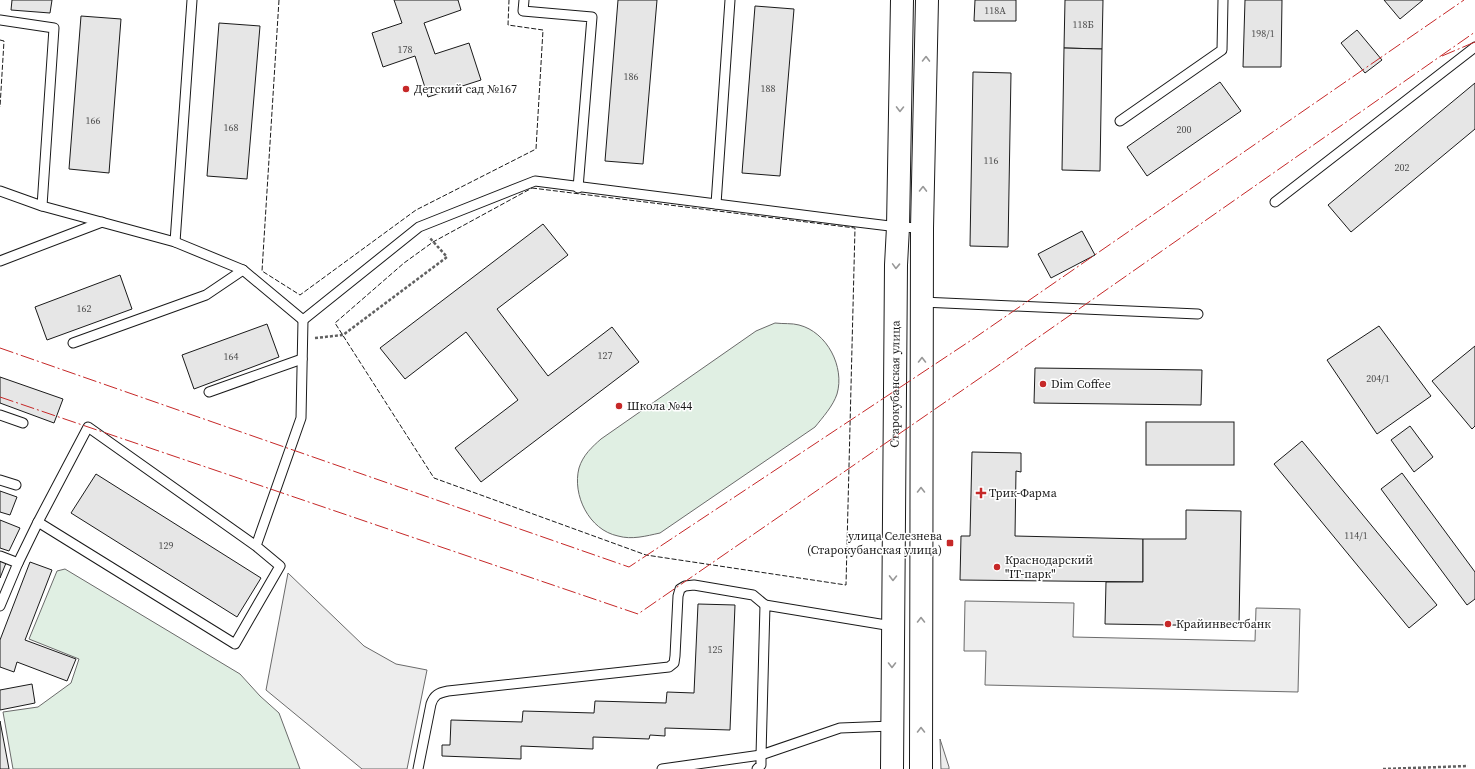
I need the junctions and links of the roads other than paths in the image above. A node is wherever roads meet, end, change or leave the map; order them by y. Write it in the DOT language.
graph roads {
  1 [pos="192,0"];
  2 [pos="524,0"];
  3 [pos="730,0"];
  4 [pos="902,0"];
  5 [pos="928,0"];
  6 [pos="1223,0"];
  7 [pos="0,20"];
  8 [pos="1475,47"];
  9 [pos="1120,121"];
  10 [pos="578,188"];
  11 [pos="0,191"];
  12 [pos="1275,202"];
  13 [pos="716,204"];
  14 [pos="42,206"];
  15 [pos="102,222"];
  16 [pos="898,227"];
  17 [pos="922,228"];
  18 [pos="175,242"];
  19 [pos="0,260"];
  20 [pos="243,270"];
  21 [pos="922,302"];
  22 [pos="1198,314"];
  23 [pos="302,320"];
  24 [pos="73,343"];
  25 [pos="302,359"];
  26 [pos="208,392"];
  27 [pos="0,415"];
  28 [pos="23,423"];
  29 [pos="0,480"];
  30 [pos="16,485"];
  31 [pos="38,522"];
  32 [pos="256,546"];
  33 [pos="0,556"];
  34 [pos="18,563"];
  35 [pos="765,605"];
  36 [pos="0,606"];
  37 [pos="892,626"];
  38 [pos="892,726"];
  39 [pos="761,755"];
  40 [pos="418,769"];
  41 [pos="662,769"];
  42 [pos="757,769"];
  43 [pos="892,769"];
  44 [pos="921,769"];
  1 -- 18 [label="lane"];
  2 -- 10 [label="lane"];
  3 -- 13 [label="lane"];
  4 -- 16 [label="main road, Старокубанская улица, one-way"];
  17 -- 5 [label="main road, one-way"];
  6 -- 9 [label="lane"];
  7 -- 14 [label="lane"];
  8 -- 12 [label="lane"];
  10 -- 13 [label="lane"];
  10 -- 23 [label="lane"];
  11 -- 14 [label="lane"];
  13 -- 16 [label="lane"];
  14 -- 15 [label="lane"];
  15 -- 18 [label="lane"];
  15 -- 19 [label="lane"];
  16 -- 17 [label="lane"];
  16 -- 37 [label="main road, Старокубанская улица, one-way"];
  17 -- 21 [label="main road"];
  18 -- 20 [label="lane"];
  20 -- 23 [label="lane"];
  20 -- 24 [label="lane"];
  21 -- 22 [label="lane"];
  44 -- 21 [label="main road, one-way"];
  23 -- 25 [label="lane"];
  25 -- 26 [label="lane"];
  25 -- 32 [label="lane"];
  27 -- 28 [label="lane"];
  29 -- 30 [label="lane"];
  31 -- 32 [label="lane"];
  31 -- 32 [label="lane"];
  31 -- 34 [label="lane"];
  33 -- 34 [label="lane"];
  34 -- 36 [label="lane"];
  35 -- 37 [label="lane"];
  35 -- 39 [label="lane"];
  35 -- 40 [label="lane"];
  37 -- 38 [label="main road, Старокубанская улица, one-way"];
  38 -- 39 [label="lane"];
  38 -- 43 [label="main road, Старокубанская улица"];
  39 -- 41 [label="lane"];
  39 -- 42 [label="lane"];
}
